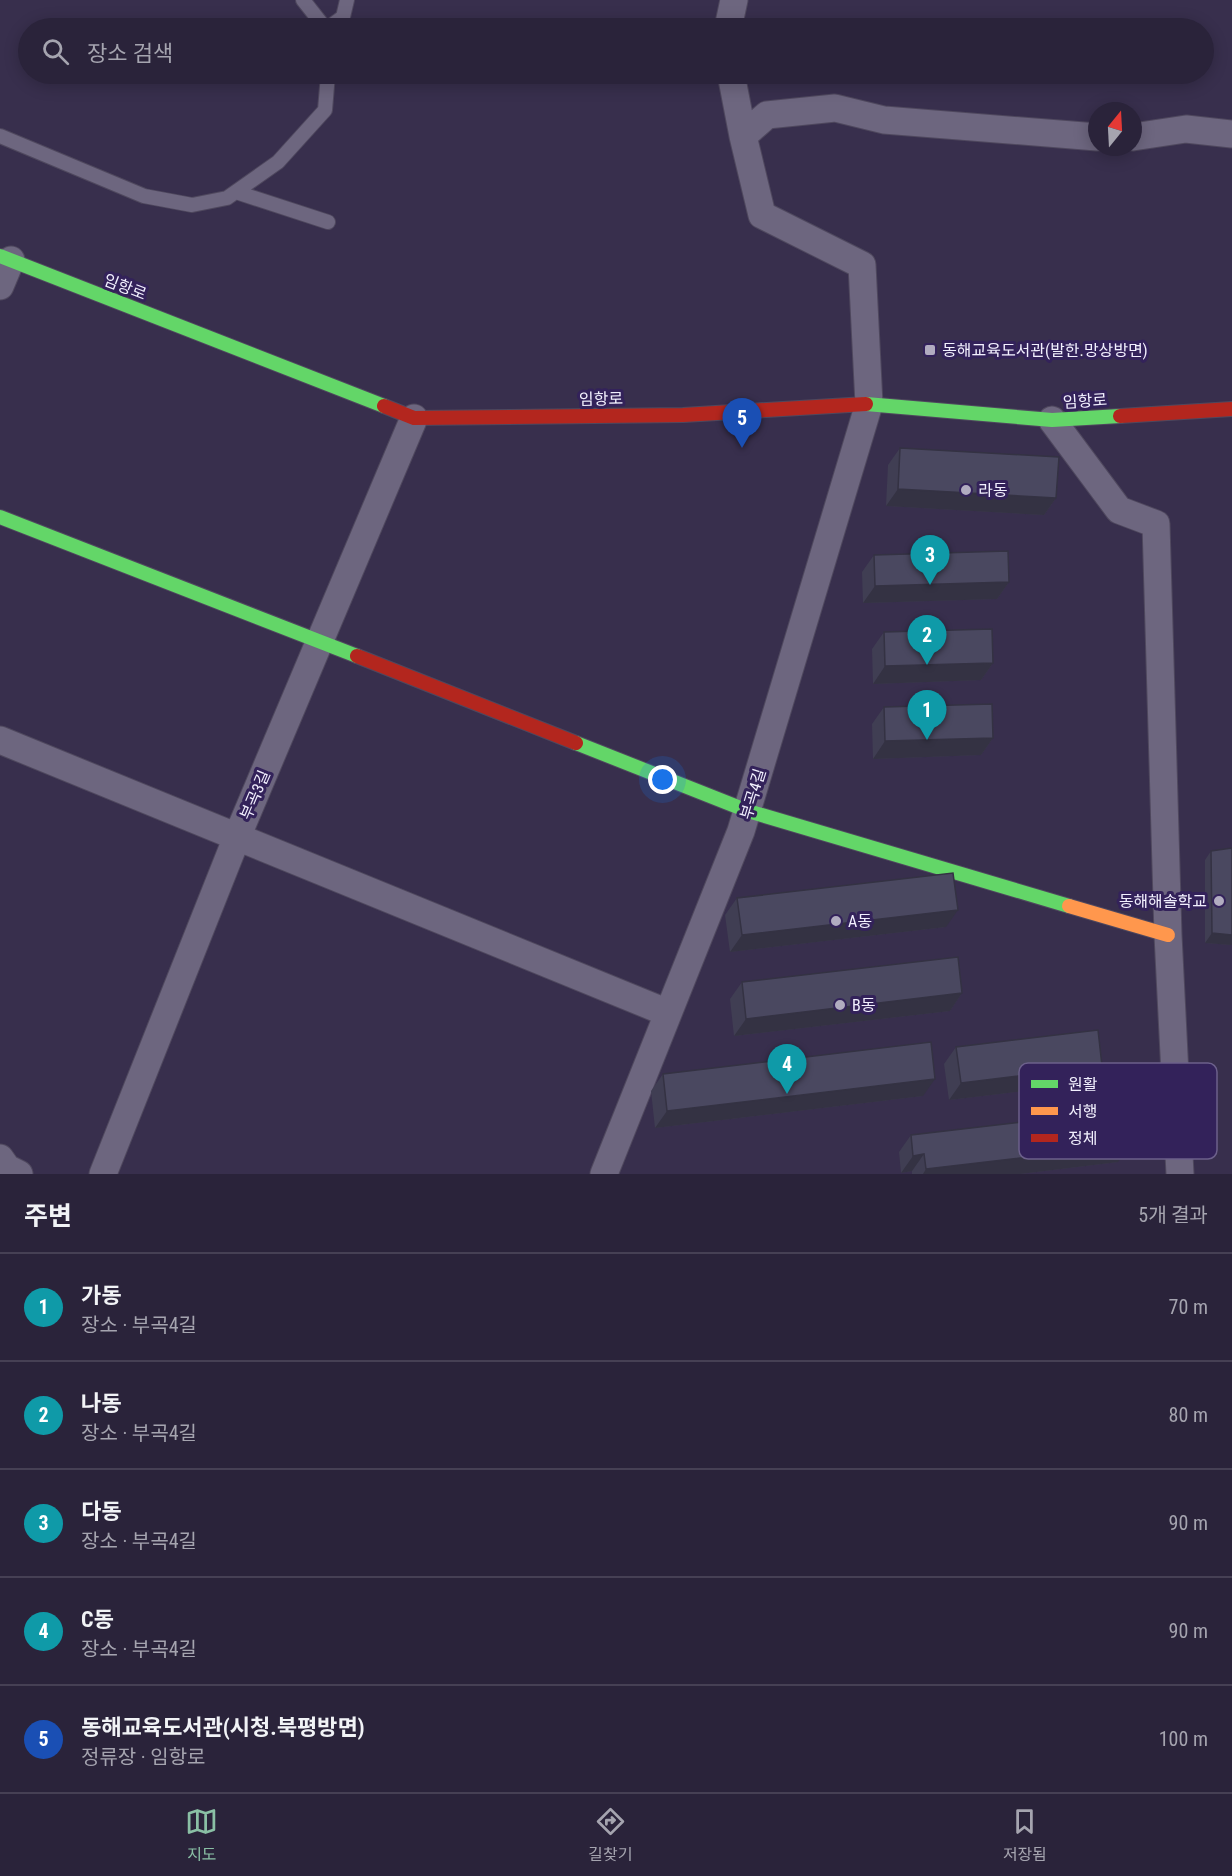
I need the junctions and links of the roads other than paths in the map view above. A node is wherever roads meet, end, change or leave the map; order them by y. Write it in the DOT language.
graph roads {
  1 [pos="303,0"];
  2 [pos="347,0"];
  3 [pos="735,0"];
  4 [pos="317,18"];
  5 [pos="342,18"];
  6 [pos="730,18"];
  7 [pos="326,84"];
  8 [pos="733,84"];
  9 [pos="1232,134"];
  10 [pos="0,136"];
  11 [pos="742,136"];
  12 [pos="1088,136"];
  13 [pos="1142,136"];
  14 [pos="236,192"];
  15 [pos="328,222"];
  16 [pos="6,258"];
  17 [pos="0,286"];
  18 [pos="869,404"];
  19 [pos="1232,409"];
  20 [pos="414,418"];
  21 [pos="1052,420"];
  22 [pos="0,517"];
  23 [pos="320,641"];
  24 [pos="0,740"];
  25 [pos="748,811"];
  26 [pos="237,837"];
  27 [pos="1168,935"];
  28 [pos="668,1013"];
  29 [pos="1174,1063"];
  30 [pos="0,1158"];
  31 [pos="1179,1159"];
  32 [pos="19,1174"];
  33 [pos="103,1174"];
  34 [pos="604,1174"];
  35 [pos="1180,1174"];
  1 -- 4 [label="lane"];
  2 -- 5 [label="lane"];
  3 -- 6 [label="street"];
  7 -- 14 [label="lane"];
  8 -- 11 [label="street"];
  9 -- 13 [label="street"];
  10 -- 14 [label="lane"];
  11 -- 12 [label="street"];
  11 -- 18 [label="street, 부곡4길"];
  14 -- 15 [label="lane"];
  16 -- 17 [label="street"];
  16 -- 20 [label="street, 임항로"];
  18 -- 20 [label="street, 임항로"];
  18 -- 21 [label="street, 임항로"];
  18 -- 25 [label="street, 부곡4길"];
  19 -- 21 [label="street, 임항로"];
  20 -- 23 [label="street, 부곡3길"];
  21 -- 27 [label="street"];
  22 -- 23 [label="street"];
  23 -- 25 [label="street"];
  23 -- 26 [label="street, 부곡3길"];
  24 -- 26 [label="street"];
  25 -- 27 [label="street"];
  25 -- 28 [label="street, 부곡4길"];
  26 -- 28 [label="street"];
  26 -- 33 [label="street, 부곡3길"];
  27 -- 29 [label="street"];
  28 -- 34 [label="street, 부곡4길"];
  30 -- 32 [label="street"];
  31 -- 35 [label="street"];
}
